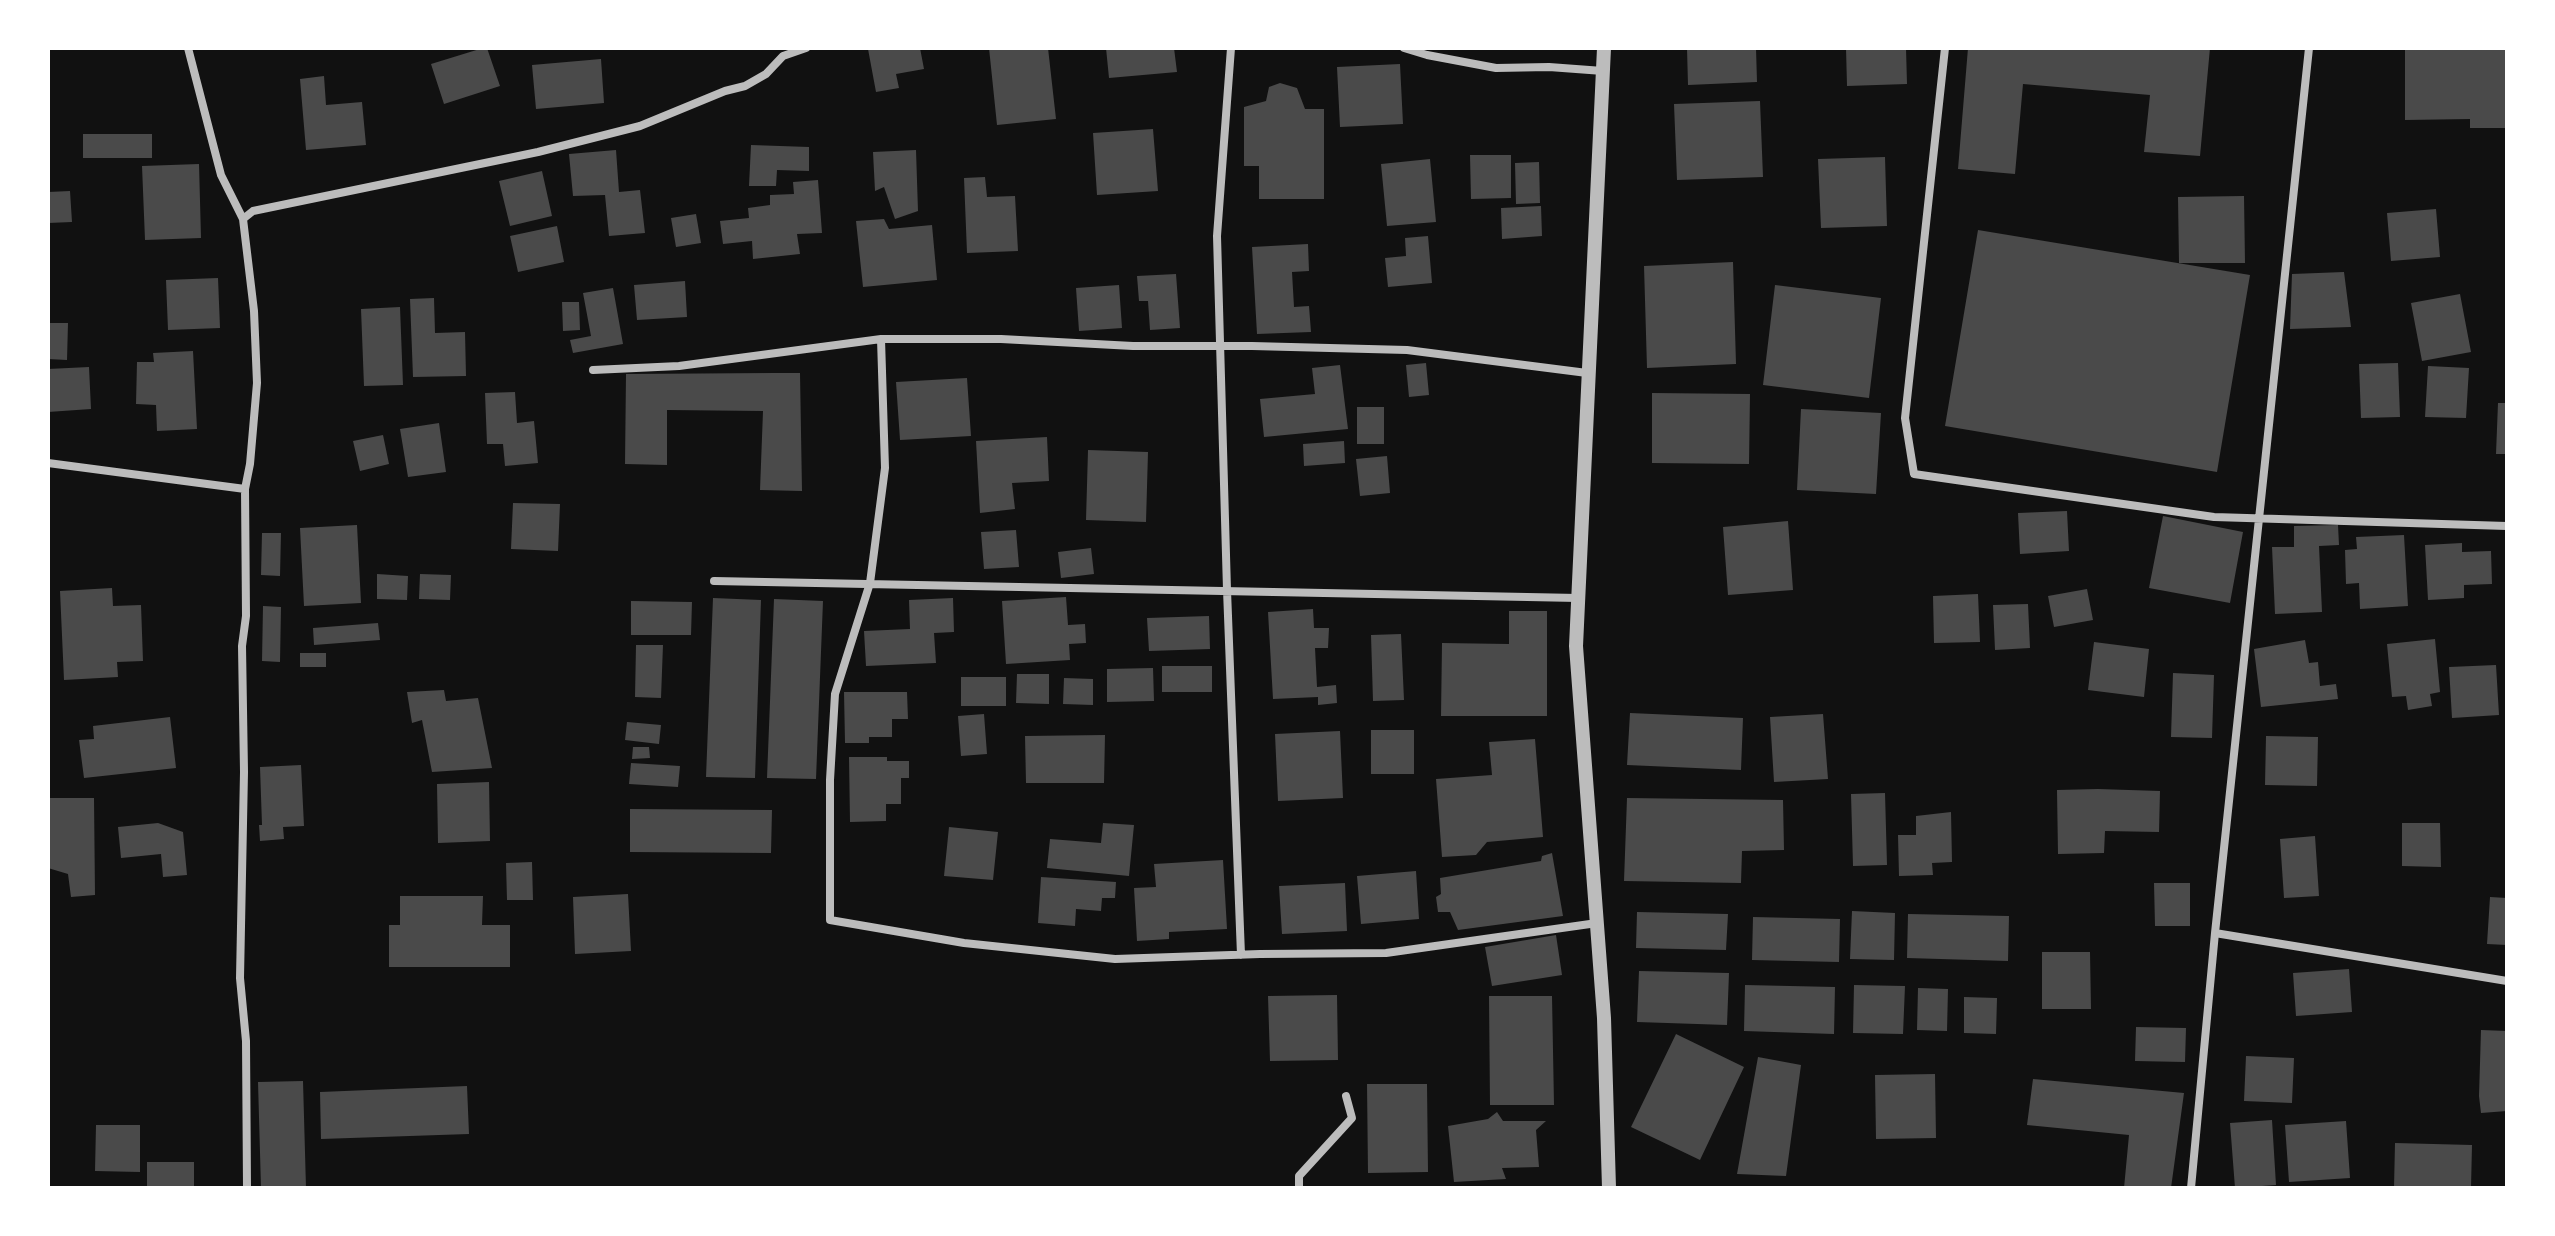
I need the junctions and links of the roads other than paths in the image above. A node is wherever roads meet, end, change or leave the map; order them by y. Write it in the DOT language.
graph roads {
  1 [pos="188,48"];
  2 [pos="806,48"];
  3 [pos="1231,48"];
  4 [pos="1404,48"];
  5 [pos="1604,48"];
  6 [pos="1945,48"];
  7 [pos="2309,48"];
  8 [pos="780,52"];
  9 [pos="1603,71"];
  10 [pos="243,219"];
  11 [pos="881,339"];
  12 [pos="1219,346"];
  13 [pos="593,370"];
  14 [pos="1587,373"];
  15 [pos="48,463"];
  16 [pos="245,489"];
  17 [pos="2261,518"];
  18 [pos="2507,526"];
  19 [pos="714,581"];
  20 [pos="870,583"];
  21 [pos="1227,590"];
  22 [pos="1578,598"];
  23 [pos="1597,923"];
  24 [pos="2215,933"];
  25 [pos="1241,955"];
  26 [pos="2507,981"];
  27 [pos="1346,1096"];
  28 [pos="247,1188"];
  29 [pos="1299,1188"];
  30 [pos="1609,1188"];
  31 [pos="2191,1188"];
  1 -- 10 [label="street"];
  2 -- 8 [label="street"];
  3 -- 12 [label="street"];
  4 -- 9 [label="street"];
  5 -- 9 [label="street"];
  6 -- 17 [label="street"];
  7 -- 17 [label="street"];
  8 -- 10 [label="street"];
  9 -- 14 [label="street"];
  10 -- 16 [label="street"];
  11 -- 12 [label="street"];
  11 -- 13 [label="street"];
  11 -- 20 [label="street"];
  12 -- 14 [label="street"];
  12 -- 21 [label="street"];
  14 -- 22 [label="street"];
  15 -- 16 [label="street"];
  16 -- 28 [label="street"];
  17 -- 18 [label="street"];
  17 -- 24 [label="street"];
  19 -- 20 [label="street"];
  20 -- 21 [label="street"];
  20 -- 25 [label="street"];
  21 -- 22 [label="street"];
  21 -- 25 [label="street"];
  22 -- 23 [label="street"];
  23 -- 25 [label="street"];
  23 -- 30 [label="street"];
  24 -- 26 [label="street"];
  24 -- 31 [label="street"];
  27 -- 29 [label="street"];
}
